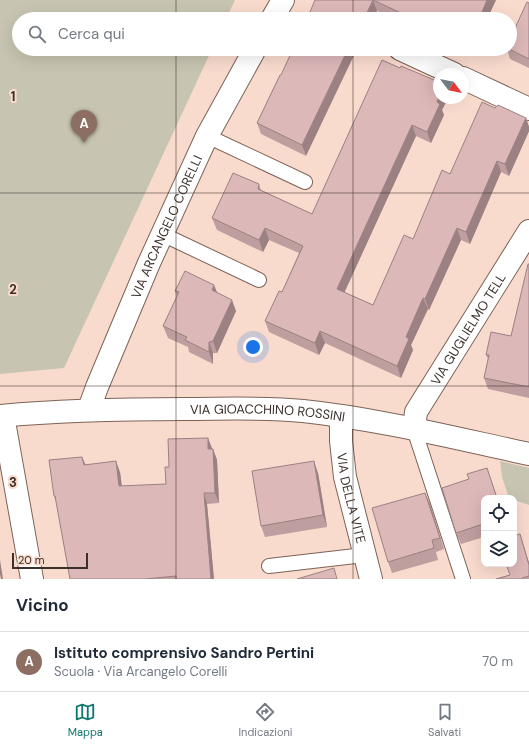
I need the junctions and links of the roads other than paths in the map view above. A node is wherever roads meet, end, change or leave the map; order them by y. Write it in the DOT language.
graph roads {
  1 [pos="283,0"];
  2 [pos="276,12"];
  3 [pos="251,56"];
  4 [pos="415,56"];
  5 [pos="441,68"];
  6 [pos="469,81"];
  7 [pos="529,109"];
  8 [pos="207,136"];
  9 [pos="305,182"];
  10 [pos="529,231"];
  11 [pos="162,234"];
  12 [pos="258,280"];
  13 [pos="89,410"];
  14 [pos="2,416"];
  15 [pos="341,416"];
  16 [pos="414,429"];
  17 [pos="529,454"];
  18 [pos="364,555"];
  19 [pos="268,566"];
  20 [pos="32,579"];
  21 [pos="371,579"];
  22 [pos="463,579"];
  1 -- 2 [label="street"];
  3 -- 8 [label="street, VIA ARCANGELO CORELLI"];
  4 -- 5 [label="street"];
  6 -- 7 [label="street"];
  8 -- 9 [label="lane"];
  8 -- 11 [label="street, VIA ARCANGELO CORELLI"];
  10 -- 16 [label="street, VIA GUGLIELMO TELL"];
  11 -- 12 [label="lane"];
  11 -- 13 [label="street, VIA ARCANGELO CORELLI"];
  13 -- 14 [label="street, VIA GIOACCHINO ROSSINI"];
  13 -- 15 [label="street, VIA GIOACCHINO ROSSINI"];
  14 -- 20 [label="street, VIA GIOACCHINO ROSSINI"];
  15 -- 16 [label="street, VIA GIOACCHINO ROSSINI"];
  15 -- 18 [label="street, VIA DELLA VITE"];
  16 -- 17 [label="street, VIA GIOACCHINO ROSSINI"];
  16 -- 22 [label="lane"];
  18 -- 19 [label="lane"];
  18 -- 21 [label="street, VIA DELLA VITE"];
}
